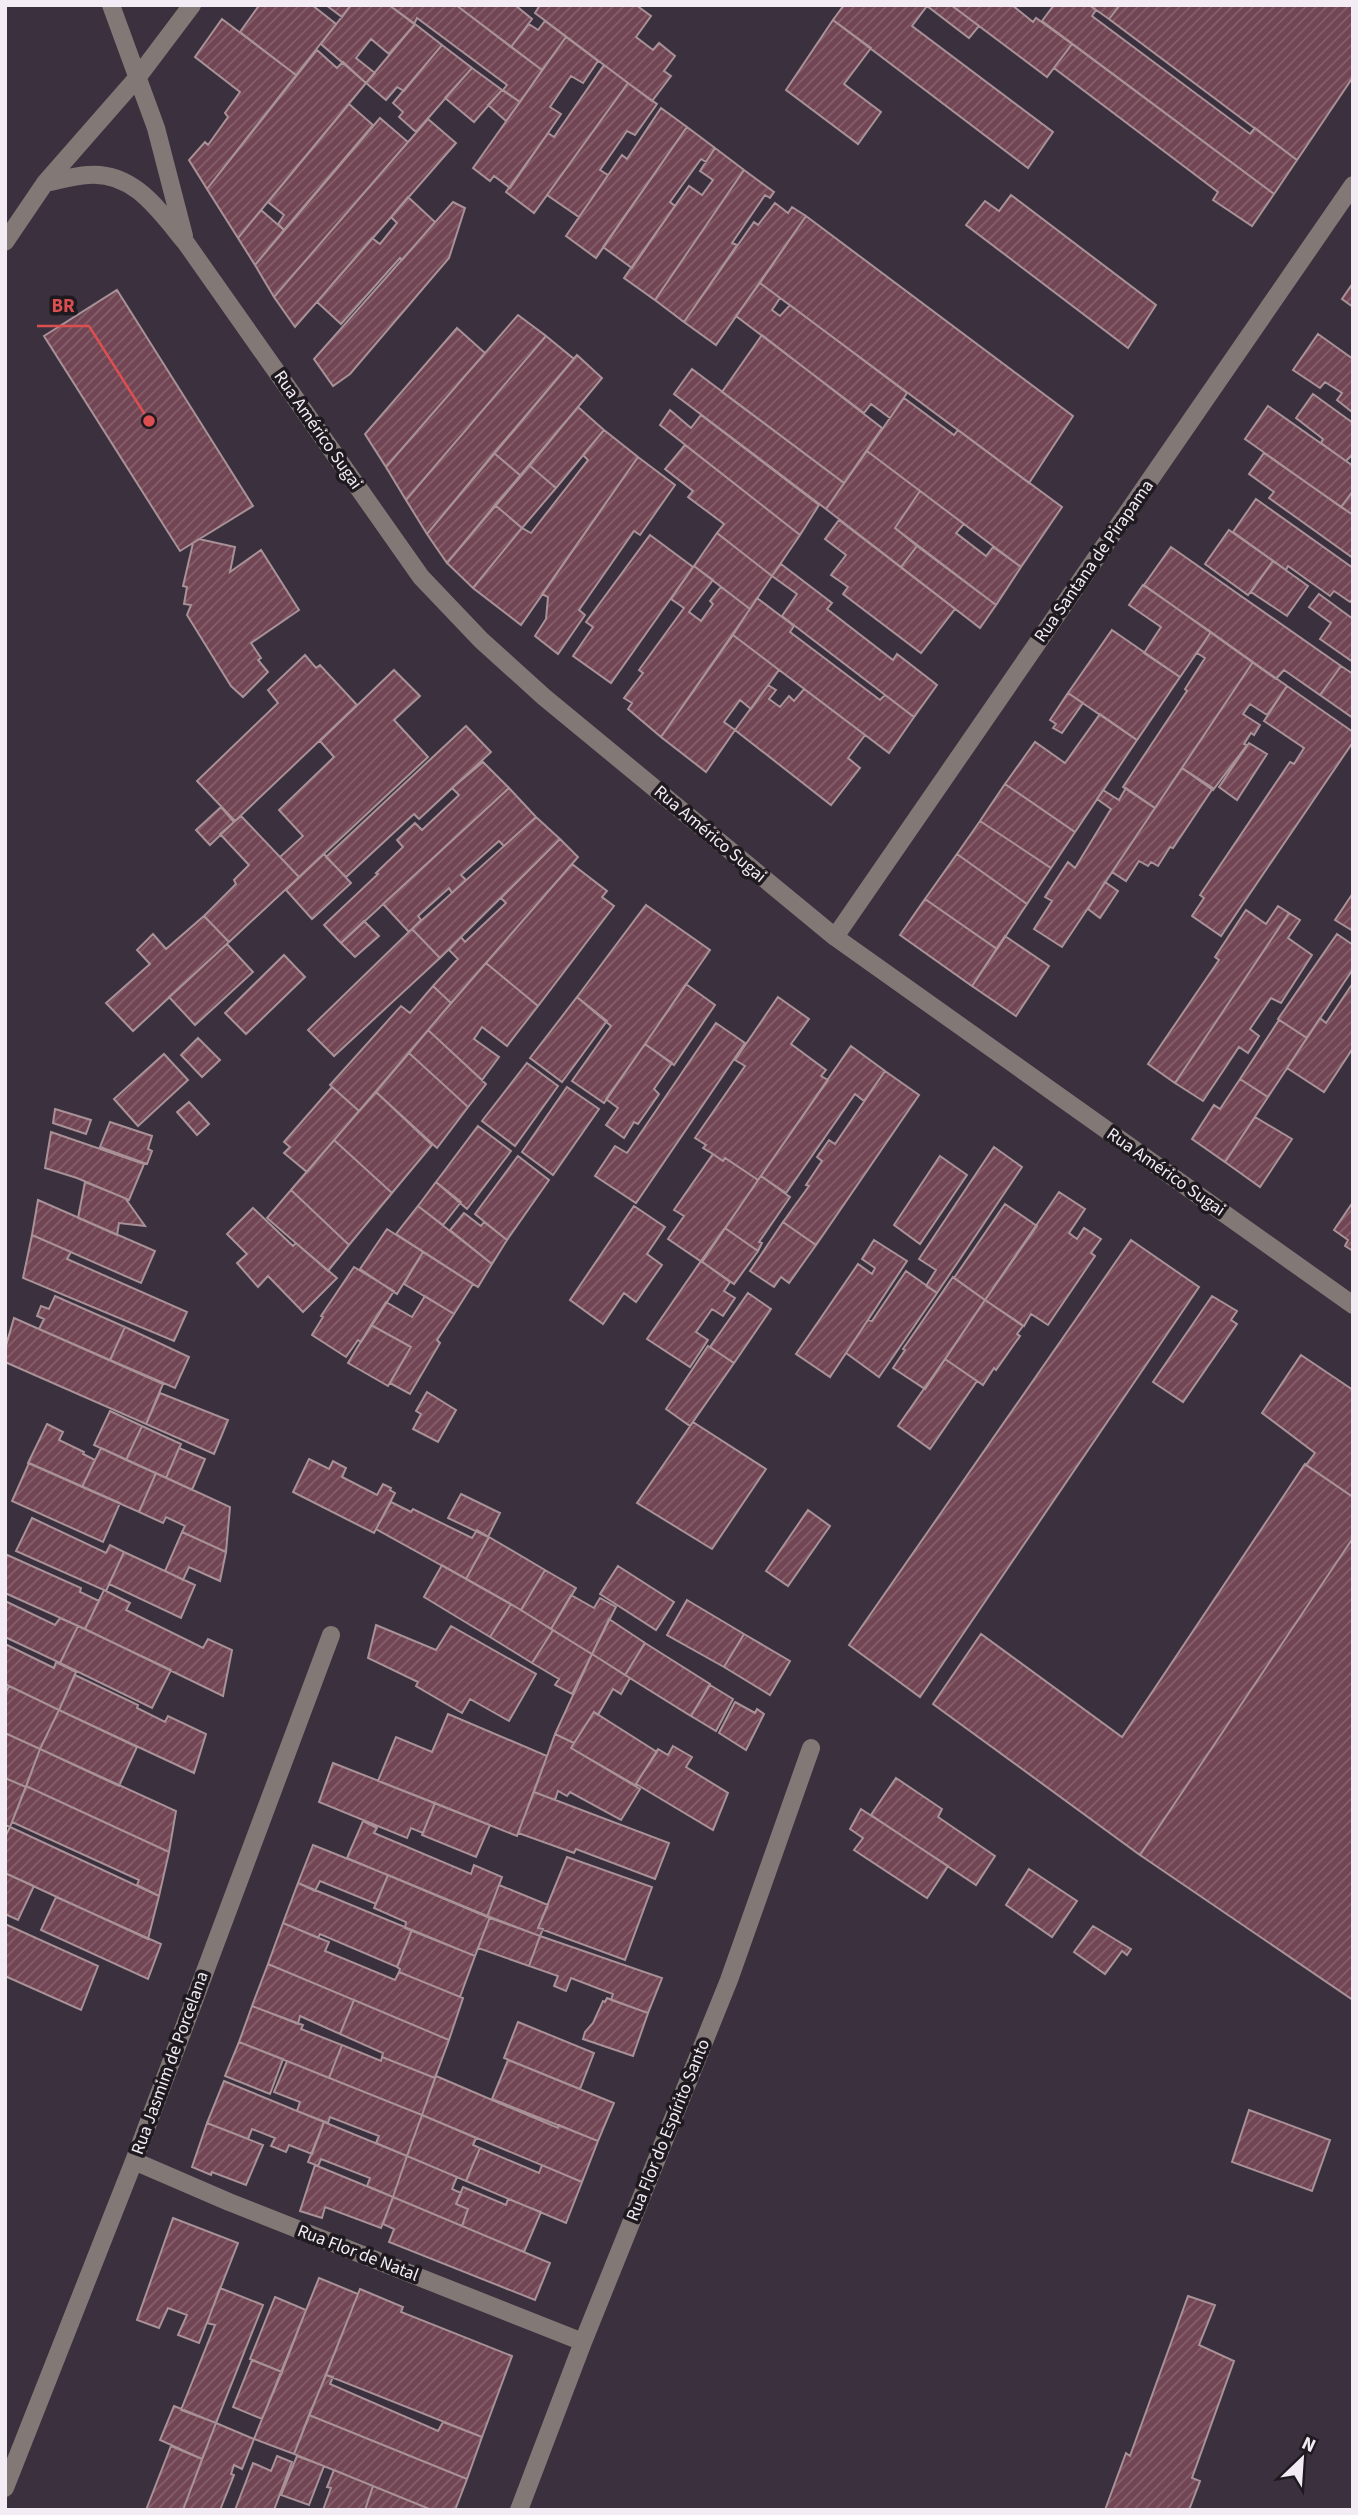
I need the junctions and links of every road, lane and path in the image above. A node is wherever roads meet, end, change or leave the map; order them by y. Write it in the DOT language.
graph roads {
  1 [pos="111,5"];
  2 [pos="192,5"];
  3 [pos="137,78"];
  4 [pos="46,183"];
  5 [pos="1353,185"];
  6 [pos="5,242"];
  7 [pos="186,243"];
  8 [pos="835,937"];
  9 [pos="1353,1305"];
  10 [pos="331,1635"];
  11 [pos="811,1748"];
  12 [pos="134,2161"];
  13 [pos="583,2342"];
  14 [pos="5,2488"];
  15 [pos="519,2510"];
  1 -- 3 [label="street, Rua Américo Sugai"];
  2 -- 3 [label="street"];
  3 -- 4 [label="street"];
  3 -- 7 [label="street, Rua Américo Sugai"];
  4 -- 6 [label="street"];
  4 -- 7 [label="street, Rua Américo Sugai"];
  5 -- 8 [label="street, Rua Santana de Pirapama"];
  7 -- 8 [label="street, Rua Américo Sugai"];
  8 -- 9 [label="street, Rua Américo Sugai"];
  10 -- 12 [label="street, Rua Jasmim de Porcelana"];
  11 -- 13 [label="street, Rua Flor do Espírito Santo"];
  12 -- 13 [label="street, Rua Flor de Natal"];
  12 -- 14 [label="street, Rua Jasmim de Porcelana"];
  13 -- 15 [label="street, Rua Flor do Espírito Santo"];
}
